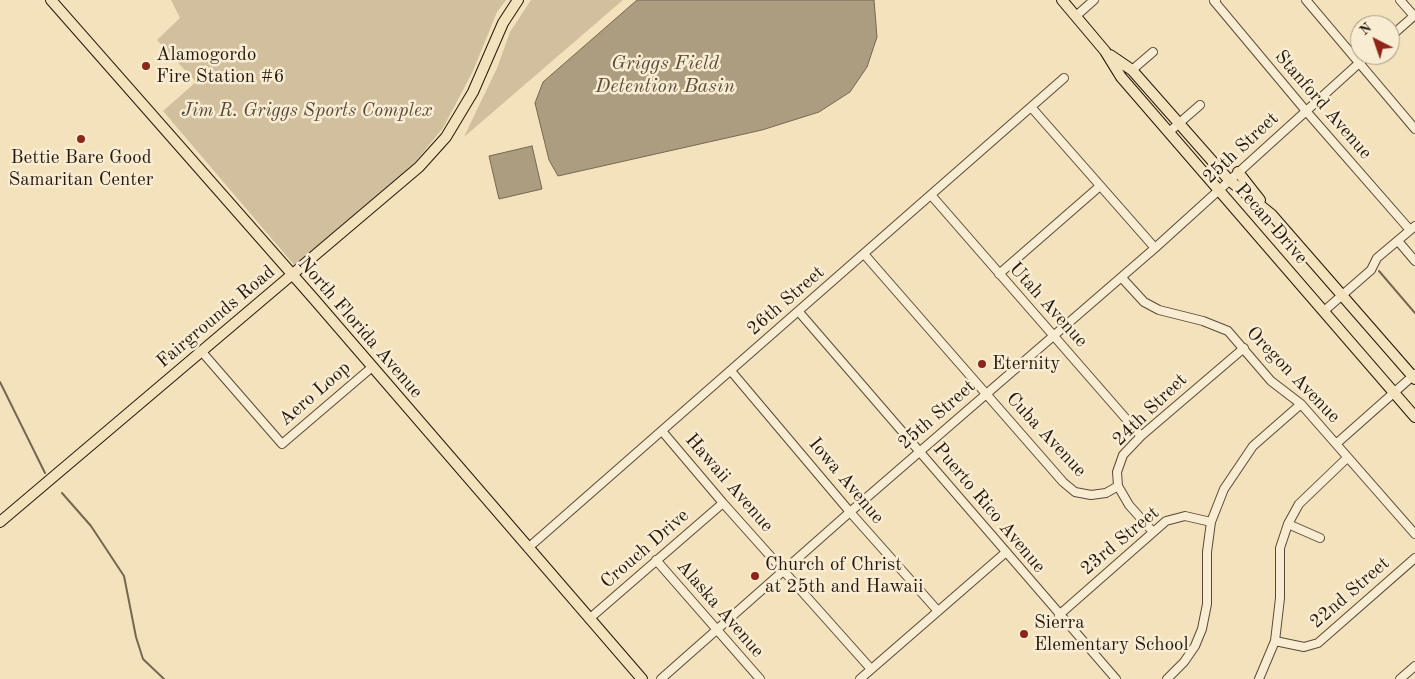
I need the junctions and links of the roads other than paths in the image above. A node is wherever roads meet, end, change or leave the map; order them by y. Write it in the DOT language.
graph roads {
  1 [pos="51,0"];
  2 [pos="518,0"];
  3 [pos="1062,0"];
  4 [pos="1094,0"];
  5 [pos="1216,0"];
  6 [pos="1306,0"];
  7 [pos="1400,0"];
  8 [pos="1076,16"];
  9 [pos="1413,17"];
  10 [pos="1415,26"];
  11 [pos="1400,28"];
  12 [pos="1105,51"];
  13 [pos="1350,51"];
  14 [pos="1153,52"];
  15 [pos="1358,65"];
  16 [pos="1362,65"];
  17 [pos="1132,70"];
  18 [pos="1064,78"];
  19 [pos="1200,105"];
  20 [pos="1031,107"];
  21 [pos="1306,111"];
  22 [pos="1179,123"];
  23 [pos="1415,129"];
  24 [pos="1169,132"];
  25 [pos="1238,172"];
  26 [pos="1229,180"];
  27 [pos="1100,186"];
  28 [pos="1220,191"];
  29 [pos="931,195"];
  30 [pos="1272,215"];
  31 [pos="1413,228"];
  32 [pos="1398,241"];
  33 [pos="1155,248"];
  34 [pos="864,254"];
  35 [pos="1415,261"];
  36 [pos="999,274"];
  37 [pos="292,275"];
  38 [pos="1122,278"];
  39 [pos="1342,296"];
  40 [pos="1324,311"];
  41 [pos="799,312"];
  42 [pos="1055,335"];
  43 [pos="1244,348"];
  44 [pos="202,352"];
  45 [pos="371,368"];
  46 [pos="731,371"];
  47 [pos="1414,377"];
  48 [pos="1394,392"];
  49 [pos="986,393"];
  50 [pos="1301,404"];
  51 [pos="1415,416"];
  52 [pos="662,431"];
  53 [pos="1141,436"];
  54 [pos="1336,444"];
  55 [pos="920,451"];
  56 [pos="1347,458"];
  57 [pos="1118,486"];
  58 [pos="723,503"];
  59 [pos="850,512"];
  60 [pos="0,522"];
  61 [pos="1211,522"];
  62 [pos="1288,524"];
  63 [pos="1153,532"];
  64 [pos="1415,534"];
  65 [pos="1320,538"];
  66 [pos="528,548"];
  67 [pos="1005,553"];
  68 [pos="1415,558"];
  69 [pos="656,560"];
  70 [pos="783,570"];
  71 [pos="937,610"];
  72 [pos="1059,615"];
  73 [pos="590,619"];
  74 [pos="716,629"];
  75 [pos="1275,641"];
  76 [pos="1415,666"];
  77 [pos="871,669"];
  78 [pos="642,679"];
  79 [pos="661,679"];
  80 [pos="760,679"];
  81 [pos="860,679"];
  82 [pos="1116,679"];
  83 [pos="1167,679"];
  84 [pos="1259,679"];
  85 [pos="1400,679"];
  1 -- 37 [label="main road, North Florida Avenue"];
  2 -- 37 [label="main road, Fairgrounds Road"];
  3 -- 8 [label="main road, Pecan Drive"];
  4 -- 8 [label="street"];
  5 -- 21 [label="street, Stanford Avenue"];
  6 -- 13 [label="street"];
  7 -- 9 [label="street"];
  8 -- 12 [label="main road, Pecan Drive"];
  9 -- 10 [label="street"];
  9 -- 11 [label="street"];
  12 -- 17 [label="main road, Pecan Drive"];
  12 -- 24 [label="main road, Pecan Drive"];
  14 -- 17 [label="street"];
  15 -- 21 [label="street, 25th Street"];
  16 -- 23 [label="street"];
  17 -- 22 [label="main road, Pecan Drive"];
  18 -- 20 [label="street, 26th Street"];
  19 -- 22 [label="street"];
  20 -- 27 [label="street"];
  20 -- 29 [label="street, 26th Street"];
  21 -- 25 [label="street, 25th Street"];
  21 -- 31 [label="street, Stanford Avenue"];
  22 -- 24 [label="street"];
  22 -- 26 [label="main road, Pecan Drive"];
  24 -- 28 [label="main road, Pecan Drive"];
  25 -- 26 [label="street, 25th Street"];
  25 -- 30 [label="main road"];
  26 -- 28 [label="street, 25th Street"];
  26 -- 30 [label="main road, Pecan Drive"];
  27 -- 33 [label="street"];
  27 -- 36 [label="street"];
  28 -- 33 [label="street, 25th Street"];
  28 -- 40 [label="main road, Pecan Drive"];
  29 -- 34 [label="street, 26th Street"];
  29 -- 36 [label="street, Utah Avenue"];
  30 -- 39 [label="main road, Pecan Drive"];
  31 -- 32 [label="street"];
  32 -- 35 [label="street"];
  32 -- 39 [label="street"];
  33 -- 38 [label="street, 25th Street"];
  34 -- 41 [label="street, 26th Street"];
  34 -- 49 [label="street, Cuba Avenue"];
  36 -- 42 [label="street, Utah Avenue"];
  37 -- 44 [label="main road, Fairgrounds Road"];
  37 -- 45 [label="main road, North Florida Avenue"];
  38 -- 42 [label="street, 25th Street"];
  38 -- 43 [label="street, Oregon Avenue"];
  39 -- 40 [label="street"];
  39 -- 47 [label="main road, Pecan Drive"];
  40 -- 48 [label="main road, Pecan Drive"];
  41 -- 46 [label="street, 26th Street"];
  41 -- 55 [label="street, Puerto Rico Avenue"];
  42 -- 49 [label="street, 25th Street"];
  42 -- 53 [label="street, Utah Avenue"];
  43 -- 50 [label="street, Oregon Avenue"];
  43 -- 53 [label="street, 24th Street"];
  44 -- 45 [label="street, Aero Loop"];
  44 -- 60 [label="main road, Fairgrounds Road"];
  45 -- 66 [label="main road, North Florida Avenue"];
  46 -- 52 [label="street, 26th Street"];
  46 -- 59 [label="street, Iowa Avenue"];
  47 -- 48 [label="street"];
  48 -- 51 [label="main road, Pecan Drive"];
  48 -- 54 [label="street"];
  49 -- 55 [label="street, 25th Street"];
  49 -- 57 [label="street, Cuba Avenue"];
  50 -- 54 [label="street, Oregon Avenue"];
  50 -- 61 [label="street"];
  52 -- 58 [label="street, Hawaii Avenue"];
  52 -- 66 [label="street, 26th Street"];
  53 -- 57 [label="street, 24th Street"];
  54 -- 56 [label="street, Oregon Avenue"];
  55 -- 59 [label="street, 25th Street"];
  55 -- 67 [label="street, Puerto Rico Avenue"];
  56 -- 62 [label="street"];
  56 -- 64 [label="street, Oregon Avenue"];
  57 -- 63 [label="street"];
  58 -- 69 [label="street, Crouch Drive"];
  58 -- 70 [label="street, Hawaii Avenue"];
  59 -- 70 [label="street, 25th Street"];
  59 -- 71 [label="street, Iowa Avenue"];
  61 -- 63 [label="street, 23rd Street"];
  61 -- 83 [label="street"];
  62 -- 65 [label="street"];
  62 -- 75 [label="street"];
  63 -- 72 [label="street, 23rd Street"];
  66 -- 73 [label="main road, North Florida Avenue"];
  67 -- 71 [label="street"];
  67 -- 72 [label="street, Puerto Rico Avenue"];
  68 -- 75 [label="street, 22nd Street"];
  69 -- 73 [label="street, Crouch Drive"];
  69 -- 74 [label="street, Alaska Avenue"];
  70 -- 74 [label="street, 25th Street"];
  70 -- 77 [label="street, Hawaii Avenue"];
  71 -- 77 [label="street"];
  72 -- 82 [label="street, Puerto Rico Avenue"];
  73 -- 78 [label="main road, North Florida Avenue"];
  74 -- 79 [label="street, 25th Street"];
  74 -- 80 [label="street, Alaska Avenue"];
  75 -- 84 [label="street"];
  76 -- 85 [label="street"];
  77 -- 81 [label="street"];
}
